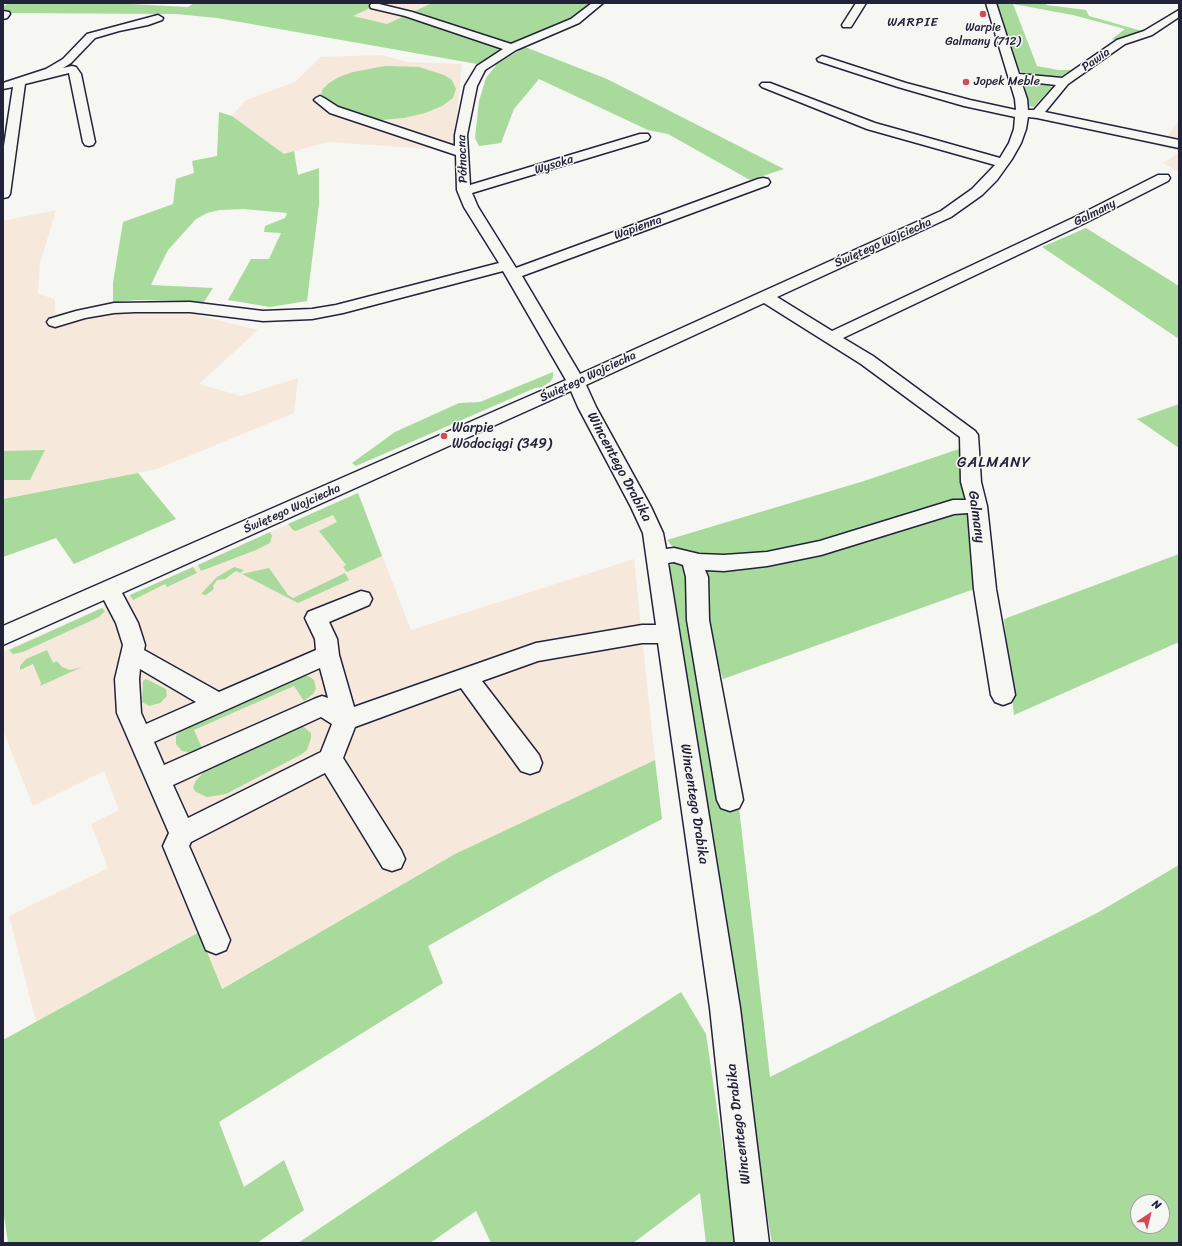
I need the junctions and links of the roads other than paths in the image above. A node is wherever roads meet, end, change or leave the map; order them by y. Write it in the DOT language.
graph roads {
  1 [pos="598,3"];
  2 [pos="861,3"];
  3 [pos="991,3"];
  4 [pos="375,6"];
  5 [pos="1179,13"];
  6 [pos="158,18"];
  7 [pos="847,25"];
  8 [pos="512,48"];
  9 [pos="822,59"];
  10 [pos="900,74"];
  11 [pos="1014,77"];
  12 [pos="20,82"];
  13 [pos="1064,82"];
  14 [pos="766,85"];
  15 [pos="902,85"];
  16 [pos="3,86"];
  17 [pos="322,102"];
  18 [pos="1030,113"];
  19 [pos="644,137"];
  20 [pos="89,142"];
  21 [pos="1179,144"];
  22 [pos="463,153"];
  23 [pos="1002,163"];
  24 [pos="1162,178"];
  25 [pos="763,182"];
  26 [pos="464,190"];
  27 [pos="3,194"];
  28 [pos="511,269"];
  29 [pos="764,296"];
  30 [pos="55,322"];
  31 [pos="831,338"];
  32 [pos="576,382"];
  33 [pos="977,506"];
  34 [pos="658,557"];
  35 [pos="692,560"];
  36 [pos="109,589"];
  37 [pos="361,599"];
  38 [pos="668,634"];
  39 [pos="3,636"];
  40 [pos="133,654"];
  41 [pos="328,655"];
  42 [pos="466,677"];
  43 [pos="1003,695"];
  44 [pos="218,703"];
  45 [pos="346,720"];
  46 [pos="140,737"];
  47 [pos="330,759"];
  48 [pos="530,763"];
  49 [pos="158,780"];
  50 [pos="730,800"];
  51 [pos="182,834"];
  52 [pos="392,859"];
  53 [pos="216,940"];
  54 [pos="752,1243"];
  1 -- 8 [label="street, Północna"];
  2 -- 7 [label="street"];
  3 -- 11 [label="street, Świętego Wojciecha"];
  4 -- 8 [label="street"];
  5 -- 13 [label="street, Pawia"];
  6 -- 12 [label="street"];
  8 -- 22 [label="street, Północna"];
  9 -- 15 [label="street"];
  10 -- 15 [label="street"];
  11 -- 13 [label="street"];
  11 -- 18 [label="street, Świętego Wojciecha"];
  12 -- 16 [label="street"];
  12 -- 20 [label="street"];
  12 -- 27 [label="street"];
  13 -- 18 [label="street, Pawia"];
  14 -- 23 [label="street"];
  15 -- 18 [label="street"];
  17 -- 22 [label="street"];
  18 -- 21 [label="street"];
  18 -- 23 [label="street, Świętego Wojciecha"];
  19 -- 26 [label="street, Wysoka"];
  22 -- 26 [label="street, Północna"];
  23 -- 29 [label="street, Świętego Wojciecha"];
  24 -- 31 [label="street, Galmany"];
  25 -- 28 [label="street, Wapienna"];
  26 -- 28 [label="street, Północna"];
  28 -- 30 [label="street, Wapienna"];
  28 -- 32 [label="street, Północna"];
  29 -- 31 [label="street, Galmany"];
  29 -- 32 [label="street, Świętego Wojciecha"];
  31 -- 33 [label="street, Galmany"];
  32 -- 34 [label="street, Wincentego Drabika"];
  32 -- 36 [label="street, Świętego Wojciecha"];
  33 -- 35 [label="street"];
  33 -- 43 [label="street, Galmany"];
  34 -- 35 [label="street"];
  34 -- 38 [label="street, Wincentego Drabika"];
  35 -- 50 [label="street"];
  36 -- 39 [label="street, Świętego Wojciecha"];
  36 -- 40 [label="street"];
  37 -- 41 [label="street"];
  38 -- 42 [label="street"];
  38 -- 54 [label="street, Wincentego Drabika"];
  40 -- 44 [label="street"];
  40 -- 46 [label="street"];
  41 -- 44 [label="street"];
  41 -- 45 [label="street"];
  42 -- 45 [label="street"];
  42 -- 48 [label="street"];
  44 -- 46 [label="street"];
  45 -- 47 [label="street"];
  45 -- 49 [label="street"];
  46 -- 49 [label="street"];
  47 -- 51 [label="street"];
  47 -- 52 [label="street"];
  49 -- 51 [label="street"];
  51 -- 53 [label="street"];
}
